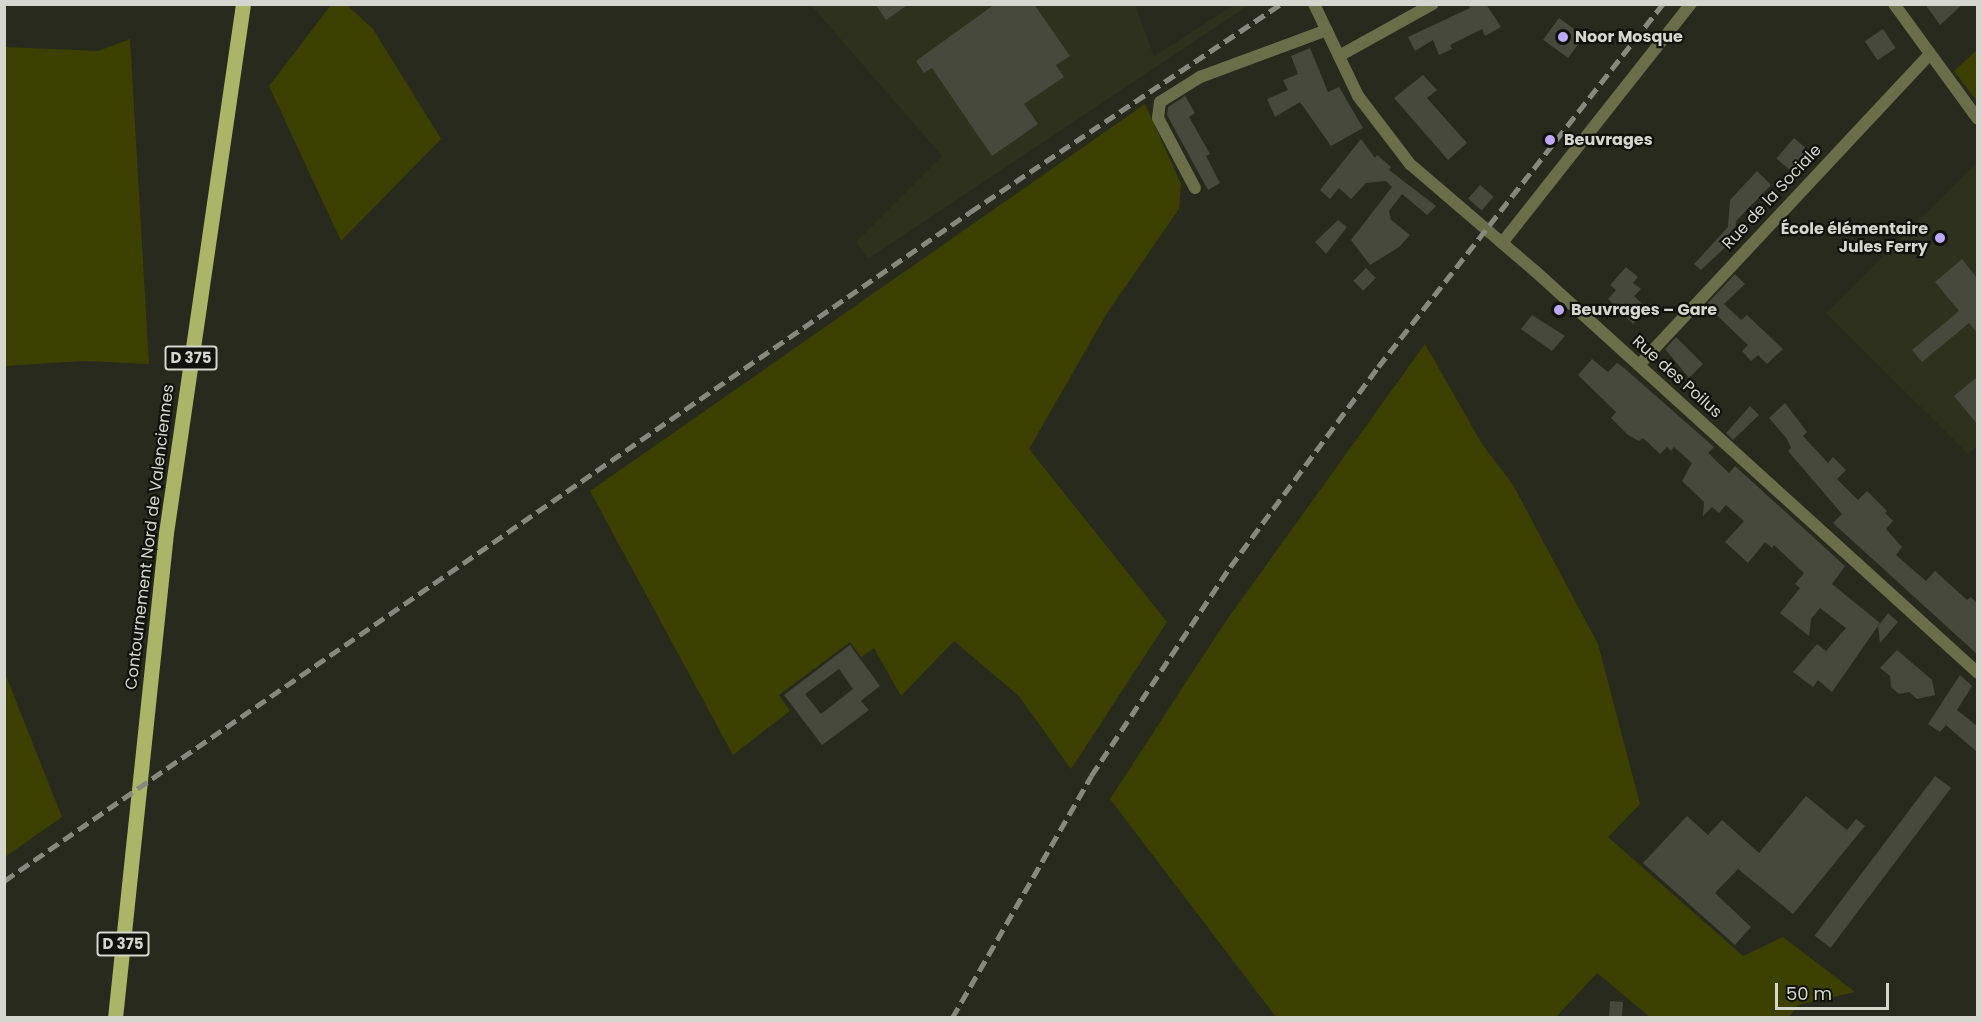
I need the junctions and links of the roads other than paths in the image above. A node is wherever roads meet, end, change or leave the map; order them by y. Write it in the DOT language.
graph roads {
  1 [pos="245,4"];
  2 [pos="1314,4"];
  3 [pos="1433,4"];
  4 [pos="1691,4"];
  5 [pos="1894,4"];
  6 [pos="1327,30"];
  7 [pos="1930,54"];
  8 [pos="1339,56"];
  9 [pos="1977,119"];
  10 [pos="1195,188"];
  11 [pos="1502,243"];
  12 [pos="1639,364"];
  13 [pos="1977,673"];
  14 [pos="115,1017"];
  1 -- 14 [label="main road, Contournement Nord de Valenciennes / D 375"];
  2 -- 6 [label="street, Rue des Poilus"];
  3 -- 8 [label="street"];
  4 -- 11 [label="street"];
  5 -- 7 [label="street"];
  6 -- 8 [label="street, Rue des Poilus"];
  6 -- 10 [label="street"];
  7 -- 9 [label="street"];
  7 -- 12 [label="street, Rue de la Sociale"];
  8 -- 11 [label="street, Rue des Poilus"];
  11 -- 12 [label="street, Rue des Poilus"];
  12 -- 13 [label="street, Rue des Poilus"];
}
